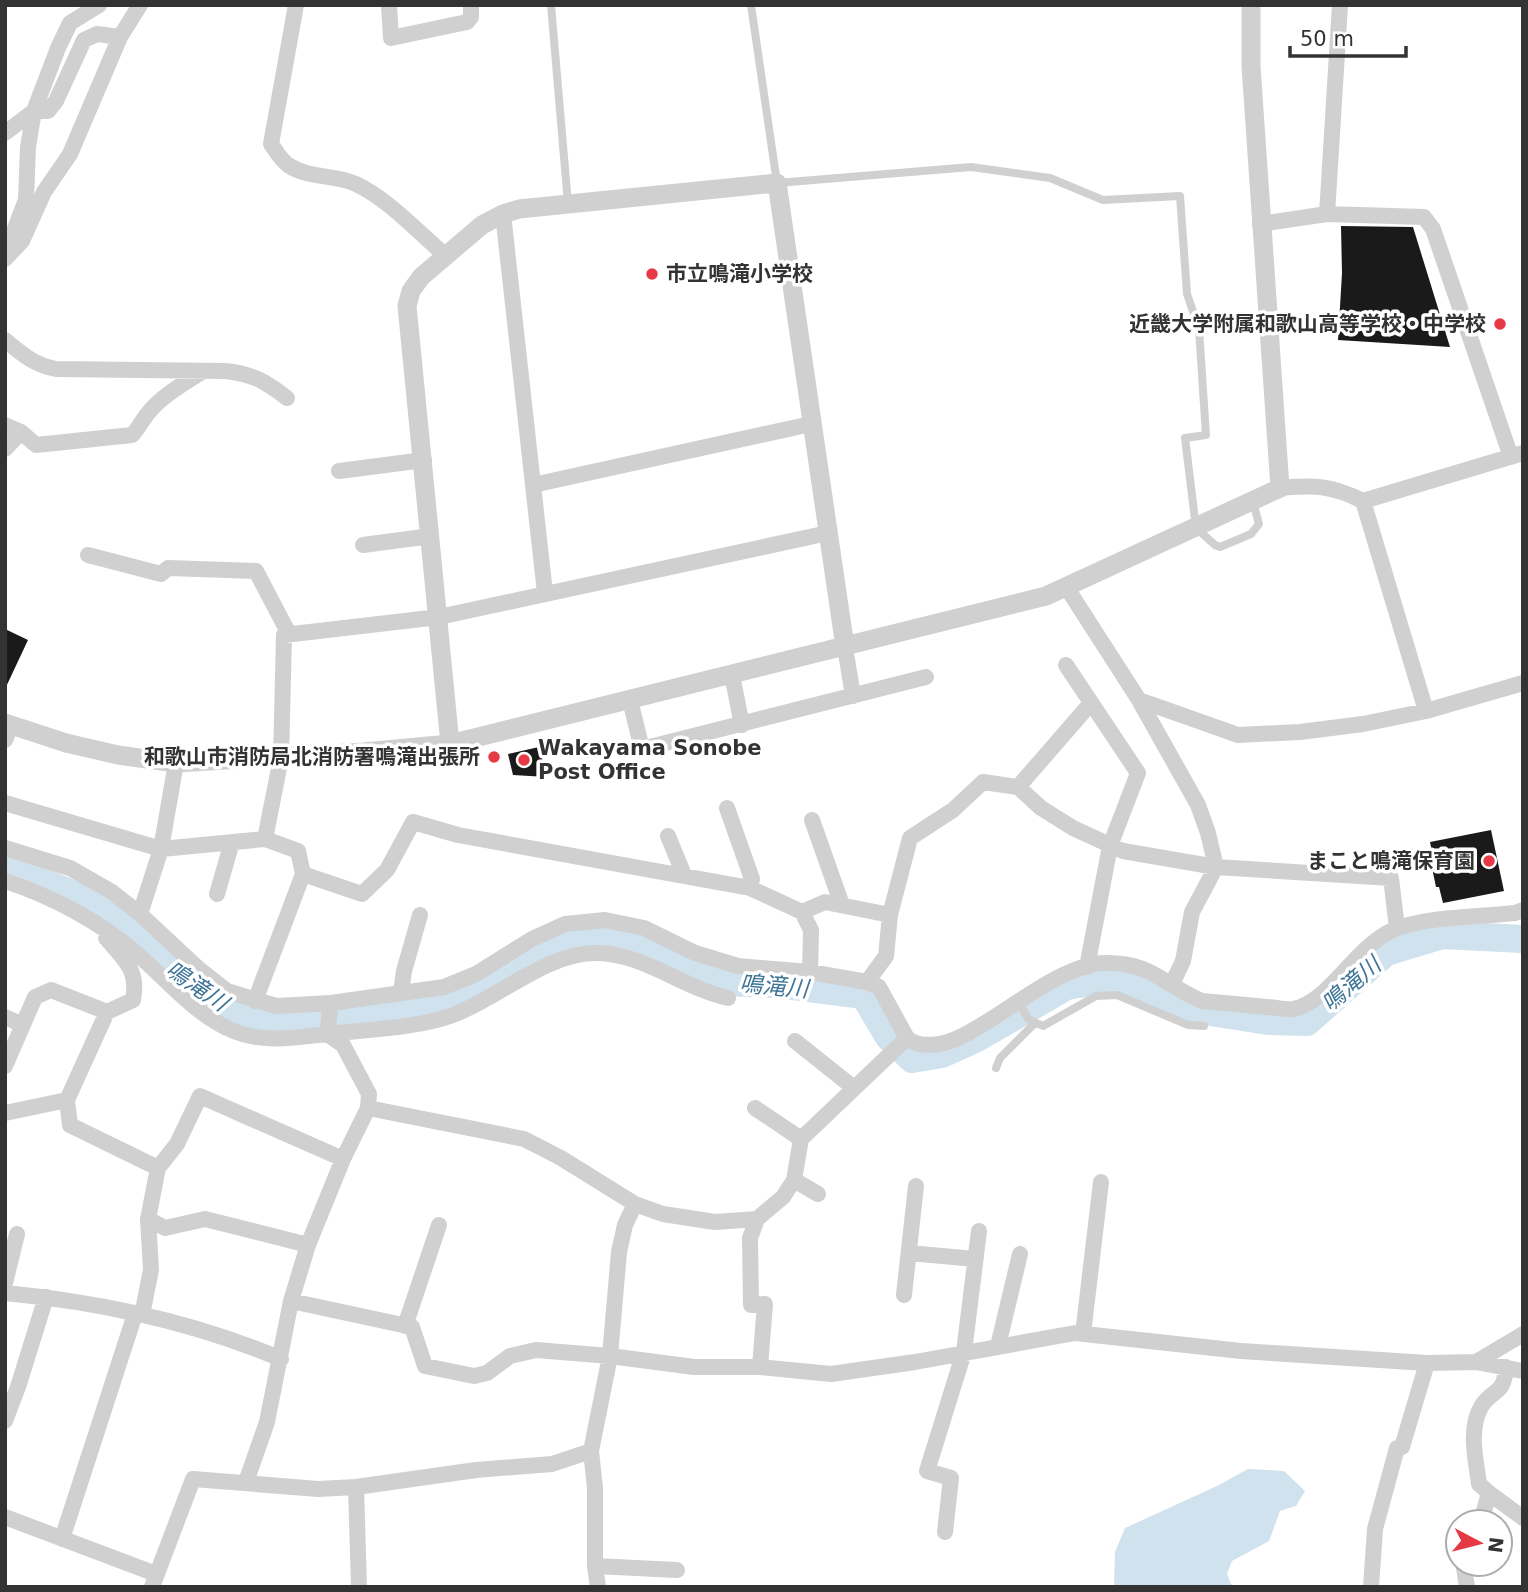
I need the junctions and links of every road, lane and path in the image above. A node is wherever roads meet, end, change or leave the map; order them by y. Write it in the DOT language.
graph roads {
  1 [pos="99,5"];
  2 [pos="140,5"];
  3 [pos="296,5"];
  4 [pos="389,5"];
  5 [pos="471,5"];
  6 [pos="551,5"];
  7 [pos="751,5"];
  8 [pos="1251,5"];
  9 [pos="1340,5"];
  10 [pos="120,37"];
  11 [pos="34,111"];
  12 [pos="5,133"];
  13 [pos="777,183"];
  14 [pos="568,204"];
  15 [pos="503,214"];
  16 [pos="1327,214"];
  17 [pos="1260,224"];
  18 [pos="5,240"];
  19 [pos="446,256"];
  20 [pos="5,259"];
  21 [pos="5,340"];
  22 [pos="203,370"];
  23 [pos="287,398"];
  24 [pos="811,424"];
  25 [pos="5,425"];
  26 [pos="21,432"];
  27 [pos="5,449"];
  28 [pos="1517,455"];
  29 [pos="424,460"];
  30 [pos="339,471"];
  31 [pos="533,485"];
  32 [pos="1279,488"];
  33 [pos="1253,502"];
  34 [pos="1363,502"];
  35 [pos="1196,528"];
  36 [pos="828,533"];
  37 [pos="431,536"];
  38 [pos="363,545"];
  39 [pos="88,555"];
  40 [pos="1067,588"];
  41 [pos="544,593"];
  42 [pos="439,617"];
  43 [pos="289,634"];
  44 [pos="845,647"];
  45 [pos="1066,665"];
  46 [pos="732,675"];
  47 [pos="926,677"];
  48 [pos="1523,683"];
  49 [pos="853,696"];
  50 [pos="630,700"];
  51 [pos="1139,700"];
  52 [pos="1091,703"];
  53 [pos="1426,711"];
  54 [pos="742,725"];
  55 [pos="7,729"];
  56 [pos="450,744"];
  57 [pos="281,758"];
  58 [pos="176,763"];
  59 [pos="1018,787"];
  60 [pos="5,803"];
  61 [pos="727,808"];
  62 [pos="812,820"];
  63 [pos="668,836"];
  64 [pos="265,839"];
  65 [pos="232,842"];
  66 [pos="1110,846"];
  67 [pos="5,848"];
  68 [pos="161,849"];
  69 [pos="1216,867"];
  70 [pos="303,874"];
  71 [pos="684,876"];
  72 [pos="5,881"];
  73 [pos="5,888"];
  74 [pos="750,888"];
  75 [pos="218,894"];
  76 [pos="47,897"];
  77 [pos="842,905"];
  78 [pos="802,912"];
  79 [pos="140,914"];
  80 [pos="420,915"];
  81 [pos="890,915"];
  82 [pos="1520,917"];
  83 [pos="93,923"];
  84 [pos="1398,928"];
  85 [pos="1087,967"];
  86 [pos="810,972"];
  87 [pos="867,982"];
  88 [pos="1172,984"];
  89 [pos="401,992"];
  90 [pos="729,998"];
  91 [pos="255,1001"];
  92 [pos="1019,1003"];
  93 [pos="330,1007"];
  94 [pos="107,1012"];
  95 [pos="5,1017"];
  96 [pos="1031,1021"];
  97 [pos="23,1025"];
  98 [pos="1204,1026"];
  99 [pos="327,1031"];
  100 [pos="795,1041"];
  101 [pos="900,1045"];
  102 [pos="5,1066"];
  103 [pos="996,1068"];
  104 [pos="854,1088"];
  105 [pos="66,1100"];
  106 [pos="368,1108"];
  107 [pos="755,1108"];
  108 [pos="5,1113"];
  109 [pos="802,1139"];
  110 [pos="344,1159"];
  111 [pos="158,1168"];
  112 [pos="794,1180"];
  113 [pos="1101,1182"];
  114 [pos="916,1186"];
  115 [pos="818,1194"];
  116 [pos="635,1204"];
  117 [pos="148,1219"];
  118 [pos="757,1219"];
  119 [pos="439,1225"];
  120 [pos="978,1231"];
  121 [pos="16,1234"];
  122 [pos="308,1245"];
  123 [pos="908,1253"];
  124 [pos="1020,1254"];
  125 [pos="975,1259"];
  126 [pos="5,1283"];
  127 [pos="5,1293"];
  128 [pos="904,1295"];
  129 [pos="46,1297"];
  130 [pos="291,1301"];
  131 [pos="139,1315"];
  132 [pos="405,1326"];
  133 [pos="1083,1334"];
  134 [pos="1523,1334"];
  135 [pos="998,1346"];
  136 [pos="964,1352"];
  137 [pos="610,1356"];
  138 [pos="281,1359"];
  139 [pos="1476,1362"];
  140 [pos="1427,1363"];
  141 [pos="760,1367"];
  142 [pos="1506,1367"];
  143 [pos="1523,1371"];
  144 [pos="5,1421"];
  145 [pos="592,1451"];
  146 [pos="246,1482"];
  147 [pos="356,1487"];
  148 [pos="1489,1493"];
  149 [pos="1485,1508"];
  150 [pos="5,1517"];
  151 [pos="1523,1518"];
  152 [pos="945,1532"];
  153 [pos="62,1539"];
  154 [pos="595,1566"];
  155 [pos="677,1570"];
  156 [pos="154,1580"];
  157 [pos="359,1587"];
  158 [pos="598,1587"];
  159 [pos="1371,1587"];
  1 -- 11 [label="street"];
  2 -- 10 [label="street"];
  3 -- 19 [label="street"];
  4 -- 5 [label="street"];
  6 -- 14 [label="lane"];
  7 -- 13 [label="lane"];
  8 -- 17 [label="street"];
  9 -- 16 [label="street"];
  10 -- 11 [label="street"];
  10 -- 20 [label="street"];
  11 -- 12 [label="street"];
  11 -- 18 [label="street"];
  13 -- 14 [label="street"];
  13 -- 24 [label="street"];
  13 -- 35 [label="lane"];
  14 -- 15 [label="street"];
  15 -- 19 [label="street"];
  15 -- 31 [label="street"];
  16 -- 17 [label="street"];
  16 -- 28 [label="street"];
  17 -- 32 [label="street"];
  19 -- 29 [label="street"];
  21 -- 22 [label="street"];
  22 -- 23 [label="street"];
  22 -- 26 [label="street"];
  24 -- 31 [label="street"];
  24 -- 36 [label="street"];
  25 -- 26 [label="street"];
  26 -- 27 [label="street"];
  28 -- 34 [label="street"];
  29 -- 30 [label="street"];
  29 -- 37 [label="street"];
  31 -- 41 [label="street"];
  32 -- 33 [label="street"];
  32 -- 34 [label="street"];
  33 -- 35 [label="street"];
  33 -- 35 [label="lane"];
  34 -- 53 [label="street"];
  35 -- 40 [label="street"];
  36 -- 41 [label="street"];
  36 -- 44 [label="street"];
  37 -- 38 [label="street"];
  37 -- 42 [label="street"];
  39 -- 43 [label="street"];
  40 -- 44 [label="street"];
  40 -- 51 [label="street"];
  41 -- 42 [label="street"];
  42 -- 43 [label="street"];
  42 -- 56 [label="street"];
  43 -- 57 [label="street"];
  44 -- 46 [label="street"];
  44 -- 49 [label="street"];
  45 -- 52 [label="street"];
  46 -- 50 [label="street"];
  46 -- 54 [label="street"];
  47 -- 49 [label="street"];
  48 -- 53 [label="street"];
  49 -- 54 [label="street"];
  50 -- 54 [label="street"];
  50 -- 56 [label="street"];
  51 -- 53 [label="street"];
  51 -- 69 [label="street"];
  52 -- 59 [label="street"];
  52 -- 66 [label="street"];
  55 -- 58 [label="street"];
  56 -- 57 [label="street"];
  57 -- 58 [label="street"];
  57 -- 64 [label="street"];
  58 -- 68 [label="street"];
  59 -- 66 [label="street"];
  59 -- 81 [label="street"];
  60 -- 68 [label="street"];
  61 -- 74 [label="street"];
  62 -- 77 [label="street"];
  63 -- 71 [label="street"];
  64 -- 65 [label="street"];
  64 -- 70 [label="street"];
  65 -- 68 [label="street"];
  65 -- 75 [label="street"];
  66 -- 69 [label="street"];
  66 -- 85 [label="street"];
  67 -- 79 [label="street"];
  68 -- 79 [label="street"];
  69 -- 84 [label="street"];
  69 -- 88 [label="street"];
  70 -- 71 [label="street"];
  70 -- 91 [label="street"];
  71 -- 74 [label="street"];
  72 -- 76 [label="street"];
  73 -- 76 [label="street"];
  74 -- 78 [label="street"];
  76 -- 83 [label="street"];
  77 -- 78 [label="street"];
  77 -- 81 [label="street"];
  78 -- 86 [label="street"];
  79 -- 91 [label="street"];
  80 -- 89 [label="street"];
  81 -- 87 [label="street"];
  82 -- 84 [label="street"];
  83 -- 94 [label="street"];
  83 -- 99 [label="street"];
  84 -- 88 [label="street"];
  85 -- 88 [label="street"];
  85 -- 92 [label="street"];
  86 -- 87 [label="street"];
  86 -- 89 [label="street"];
  87 -- 101 [label="street"];
  89 -- 93 [label="street"];
  90 -- 99 [label="street"];
  91 -- 93 [label="street"];
  92 -- 96 [label="lane"];
  92 -- 101 [label="street"];
  93 -- 99 [label="street"];
  94 -- 97 [label="street"];
  94 -- 105 [label="street"];
  95 -- 97 [label="street"];
  96 -- 98 [label="lane"];
  96 -- 103 [label="lane"];
  97 -- 102 [label="street"];
  99 -- 106 [label="street"];
  100 -- 104 [label="street"];
  101 -- 104 [label="street"];
  104 -- 109 [label="street"];
  105 -- 108 [label="street"];
  105 -- 111 [label="street"];
  106 -- 110 [label="street"];
  106 -- 116 [label="street"];
  107 -- 109 [label="street"];
  109 -- 112 [label="street"];
  110 -- 111 [label="street"];
  110 -- 122 [label="street"];
  111 -- 117 [label="street"];
  112 -- 115 [label="street"];
  112 -- 118 [label="street"];
  113 -- 133 [label="street"];
  114 -- 123 [label="street"];
  116 -- 118 [label="street"];
  116 -- 137 [label="street"];
  117 -- 122 [label="street"];
  117 -- 131 [label="street"];
  118 -- 141 [label="street"];
  119 -- 132 [label="street"];
  120 -- 125 [label="street"];
  121 -- 126 [label="street"];
  122 -- 130 [label="street"];
  123 -- 125 [label="street"];
  123 -- 128 [label="street"];
  124 -- 135 [label="street"];
  125 -- 136 [label="street"];
  127 -- 129 [label="street"];
  129 -- 131 [label="street"];
  129 -- 144 [label="street"];
  130 -- 132 [label="street"];
  130 -- 138 [label="street"];
  131 -- 138 [label="street"];
  131 -- 153 [label="street"];
  132 -- 137 [label="street"];
  133 -- 135 [label="street"];
  133 -- 140 [label="street"];
  134 -- 139 [label="street"];
  135 -- 136 [label="street"];
  136 -- 141 [label="street"];
  136 -- 152 [label="street"];
  137 -- 141 [label="street"];
  137 -- 145 [label="street"];
  138 -- 146 [label="street"];
  139 -- 140 [label="street"];
  139 -- 142 [label="street"];
  140 -- 159 [label="street"];
  142 -- 143 [label="street"];
  142 -- 148 [label="street"];
  145 -- 147 [label="street"];
  145 -- 154 [label="street"];
  146 -- 147 [label="street"];
  146 -- 156 [label="street"];
  147 -- 157 [label="street"];
  148 -- 149 [label="street"];
  148 -- 151 [label="street"];
  150 -- 153 [label="street"];
  153 -- 156 [label="street"];
  154 -- 155 [label="street"];
  154 -- 158 [label="street"];
}
